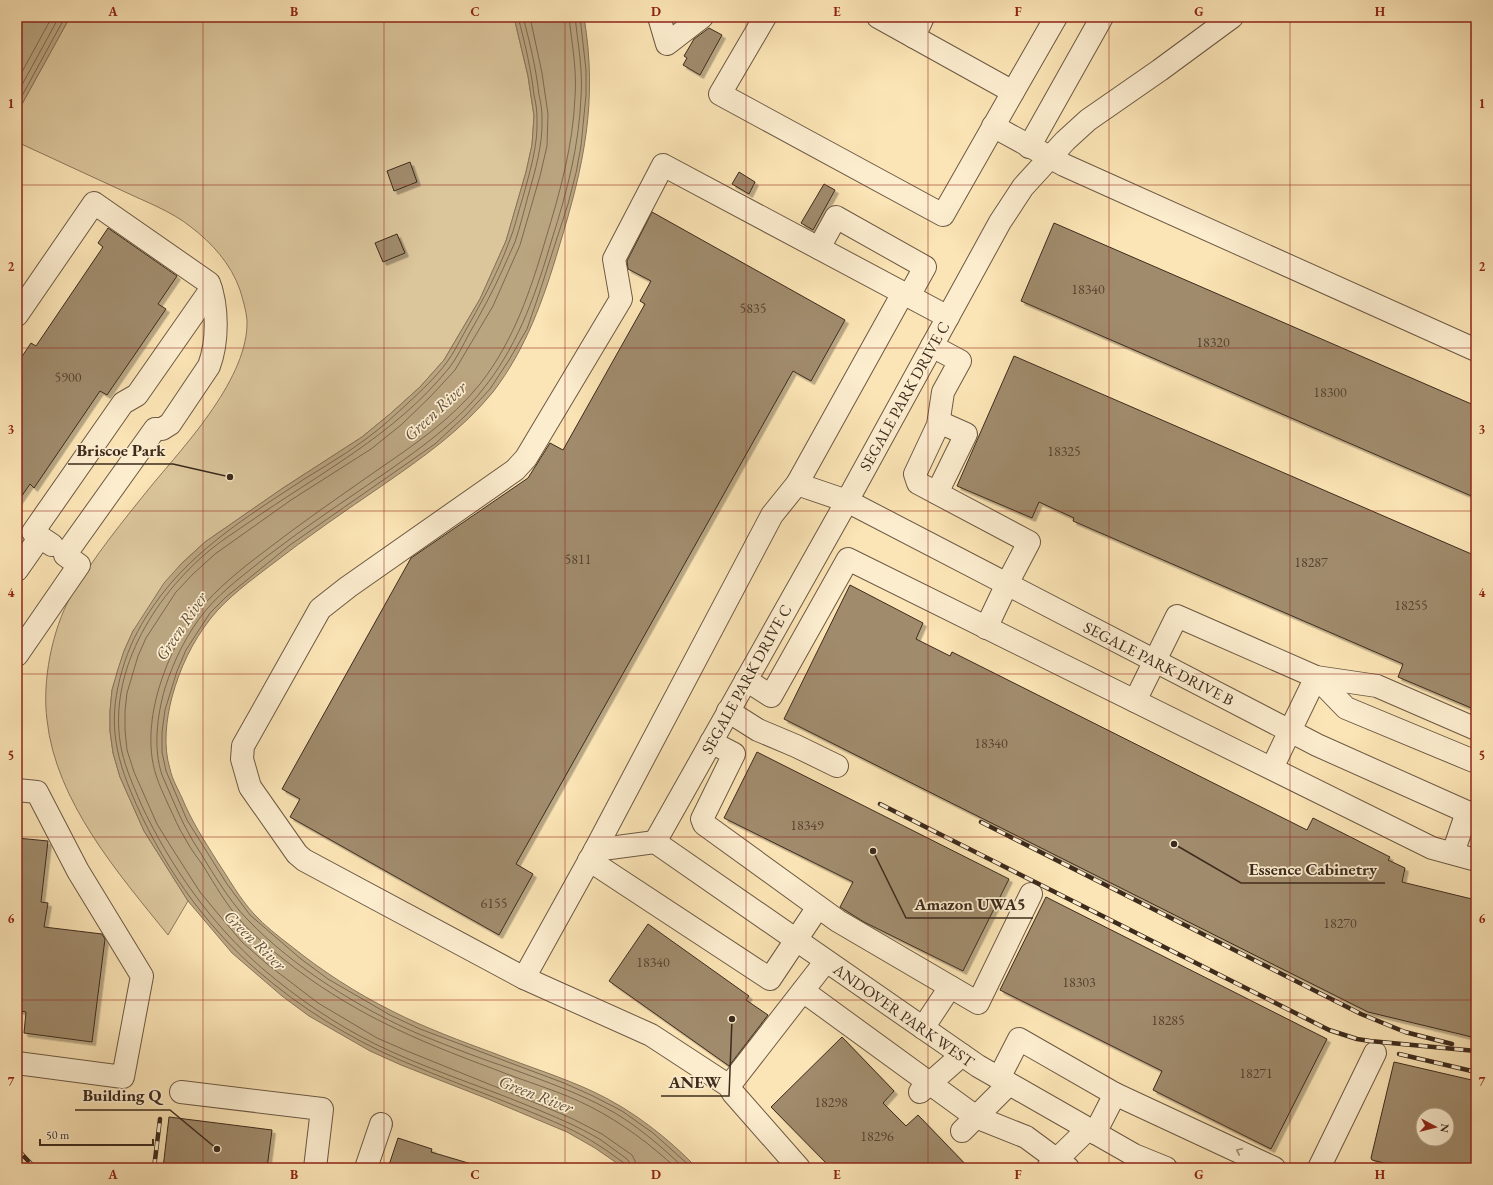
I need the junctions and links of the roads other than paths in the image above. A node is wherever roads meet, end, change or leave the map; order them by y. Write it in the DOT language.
graph roads {
  1 [pos="660,17"];
  2 [pos="702,17"];
  3 [pos="765,17"];
  4 [pos="878,17"];
  5 [pos="923,17"];
  6 [pos="1056,17"];
  7 [pos="1102,17"];
  8 [pos="1232,17"];
  9 [pos="914,37"];
  10 [pos="1013,92"];
  11 [pos="993,126"];
  12 [pos="1029,147"];
  13 [pos="1049,158"];
  14 [pos="819,248"];
  15 [pos="211,289"];
  16 [pos="906,295"];
  17 [pos="17,315"];
  18 [pos="948,317"];
  19 [pos="932,346"];
  20 [pos="1476,350"];
  21 [pos="938,422"];
  22 [pos="798,484"];
  23 [pos="937,493"];
  24 [pos="847,501"];
  25 [pos="40,537"];
  26 [pos="65,555"];
  27 [pos="17,570"];
  28 [pos="1007,584"];
  29 [pos="986,628"];
  30 [pos="17,655"];
  31 [pos="1154,661"];
  32 [pos="1316,677"];
  33 [pos="746,680"];
  34 [pos="1135,701"];
  35 [pos="728,711"];
  36 [pos="1476,729"];
  37 [pos="1290,731"];
  38 [pos="711,742"];
  39 [pos="1476,762"];
  40 [pos="837,766"];
  41 [pos="1272,768"];
  42 [pos="17,790"];
  43 [pos="1471,813"];
  44 [pos="655,842"];
  45 [pos="1453,853"];
  46 [pos="592,855"];
  47 [pos="1476,860"];
  48 [pos="1031,894"];
  49 [pos="818,907"];
  50 [pos="796,940"];
  51 [pos="826,961"];
  52 [pos="524,978"];
  53 [pos="950,987"];
  54 [pos="803,991"];
  55 [pos="923,1028"];
  56 [pos="1375,1053"];
  57 [pos="962,1055"];
  58 [pos="17,1063"];
  59 [pos="1004,1081"];
  60 [pos="729,1086"];
  61 [pos="925,1088"];
  62 [pos="181,1092"];
  63 [pos="1115,1094"];
  64 [pos="381,1124"];
  65 [pos="969,1124"];
  66 [pos="1091,1131"];
  67 [pos="1058,1165"];
  68 [pos="1159,1167"];
  69 [pos="315,1168"];
  70 [pos="366,1168"];
  71 [pos="799,1168"];
  72 [pos="1274,1168"];
  73 [pos="1320,1168"];
  1 -- 2 [label="street"];
  3 -- 11 [label="street"];
  4 -- 9 [label="street"];
  5 -- 9 [label="street"];
  6 -- 10 [label="street"];
  7 -- 12 [label="street"];
  8 -- 13 [label="street, SEGALE PARK DRIVE C"];
  9 -- 10 [label="street"];
  10 -- 11 [label="street"];
  11 -- 12 [label="street"];
  12 -- 13 [label="street"];
  13 -- 18 [label="street, SEGALE PARK DRIVE C"];
  13 -- 20 [label="street"];
  14 -- 16 [label="street"];
  14 -- 16 [label="street"];
  14 -- 52 [label="street"];
  15 -- 17 [label="street"];
  15 -- 25 [label="street"];
  15 -- 26 [label="street"];
  16 -- 18 [label="street"];
  16 -- 22 [label="street"];
  18 -- 19 [label="street, SEGALE PARK DRIVE C"];
  19 -- 21 [label="street"];
  19 -- 24 [label="street, SEGALE PARK DRIVE C"];
  21 -- 23 [label="street"];
  21 -- 23 [label="street"];
  22 -- 24 [label="street, SEGALE PARK DRIVE B"];
  22 -- 46 [label="street"];
  23 -- 28 [label="street"];
  24 -- 28 [label="street, SEGALE PARK DRIVE B"];
  24 -- 33 [label="street, SEGALE PARK DRIVE C"];
  25 -- 26 [label="street"];
  25 -- 27 [label="street"];
  26 -- 30 [label="street"];
  28 -- 29 [label="street"];
  28 -- 31 [label="street, SEGALE PARK DRIVE B"];
  29 -- 33 [label="street"];
  29 -- 34 [label="street"];
  31 -- 32 [label="street"];
  31 -- 34 [label="street"];
  31 -- 37 [label="street, SEGALE PARK DRIVE B"];
  32 -- 36 [label="street"];
  32 -- 37 [label="street"];
  32 -- 39 [label="street"];
  33 -- 35 [label="street, SEGALE PARK DRIVE C"];
  34 -- 41 [label="street"];
  35 -- 38 [label="street, SEGALE PARK DRIVE C"];
  35 -- 40 [label="street"];
  37 -- 41 [label="street"];
  37 -- 43 [label="street, SEGALE PARK DRIVE B"];
  38 -- 44 [label="street, SEGALE PARK DRIVE C"];
  38 -- 49 [label="street"];
  41 -- 45 [label="street"];
  42 -- 58 [label="street"];
  43 -- 45 [label="street"];
  44 -- 46 [label="street"];
  44 -- 50 [label="street, ANDOVER PARK WEST"];
  45 -- 47 [label="street"];
  46 -- 50 [label="street"];
  46 -- 52 [label="street"];
  48 -- 53 [label="street"];
  49 -- 50 [label="street"];
  49 -- 53 [label="street"];
  50 -- 51 [label="street, ANDOVER PARK WEST"];
  51 -- 54 [label="street"];
  51 -- 55 [label="street, ANDOVER PARK WEST"];
  52 -- 60 [label="street"];
  53 -- 55 [label="street"];
  54 -- 60 [label="street"];
  54 -- 61 [label="street"];
  55 -- 57 [label="street, ANDOVER PARK WEST"];
  56 -- 73 [label="street"];
  57 -- 59 [label="street, ANDOVER PARK WEST"];
  57 -- 61 [label="street"];
  59 -- 63 [label="street"];
  59 -- 65 [label="street"];
  59 -- 66 [label="street, ANDOVER PARK WEST"];
  60 -- 71 [label="street"];
  61 -- 65 [label="street"];
  62 -- 69 [label="street"];
  63 -- 66 [label="street"];
  72 -- 63 [label="street, one-way"];
  64 -- 70 [label="street"];
  65 -- 67 [label="street"];
  66 -- 67 [label="street"];
  66 -- 68 [label="street, ANDOVER PARK WEST"];
}
